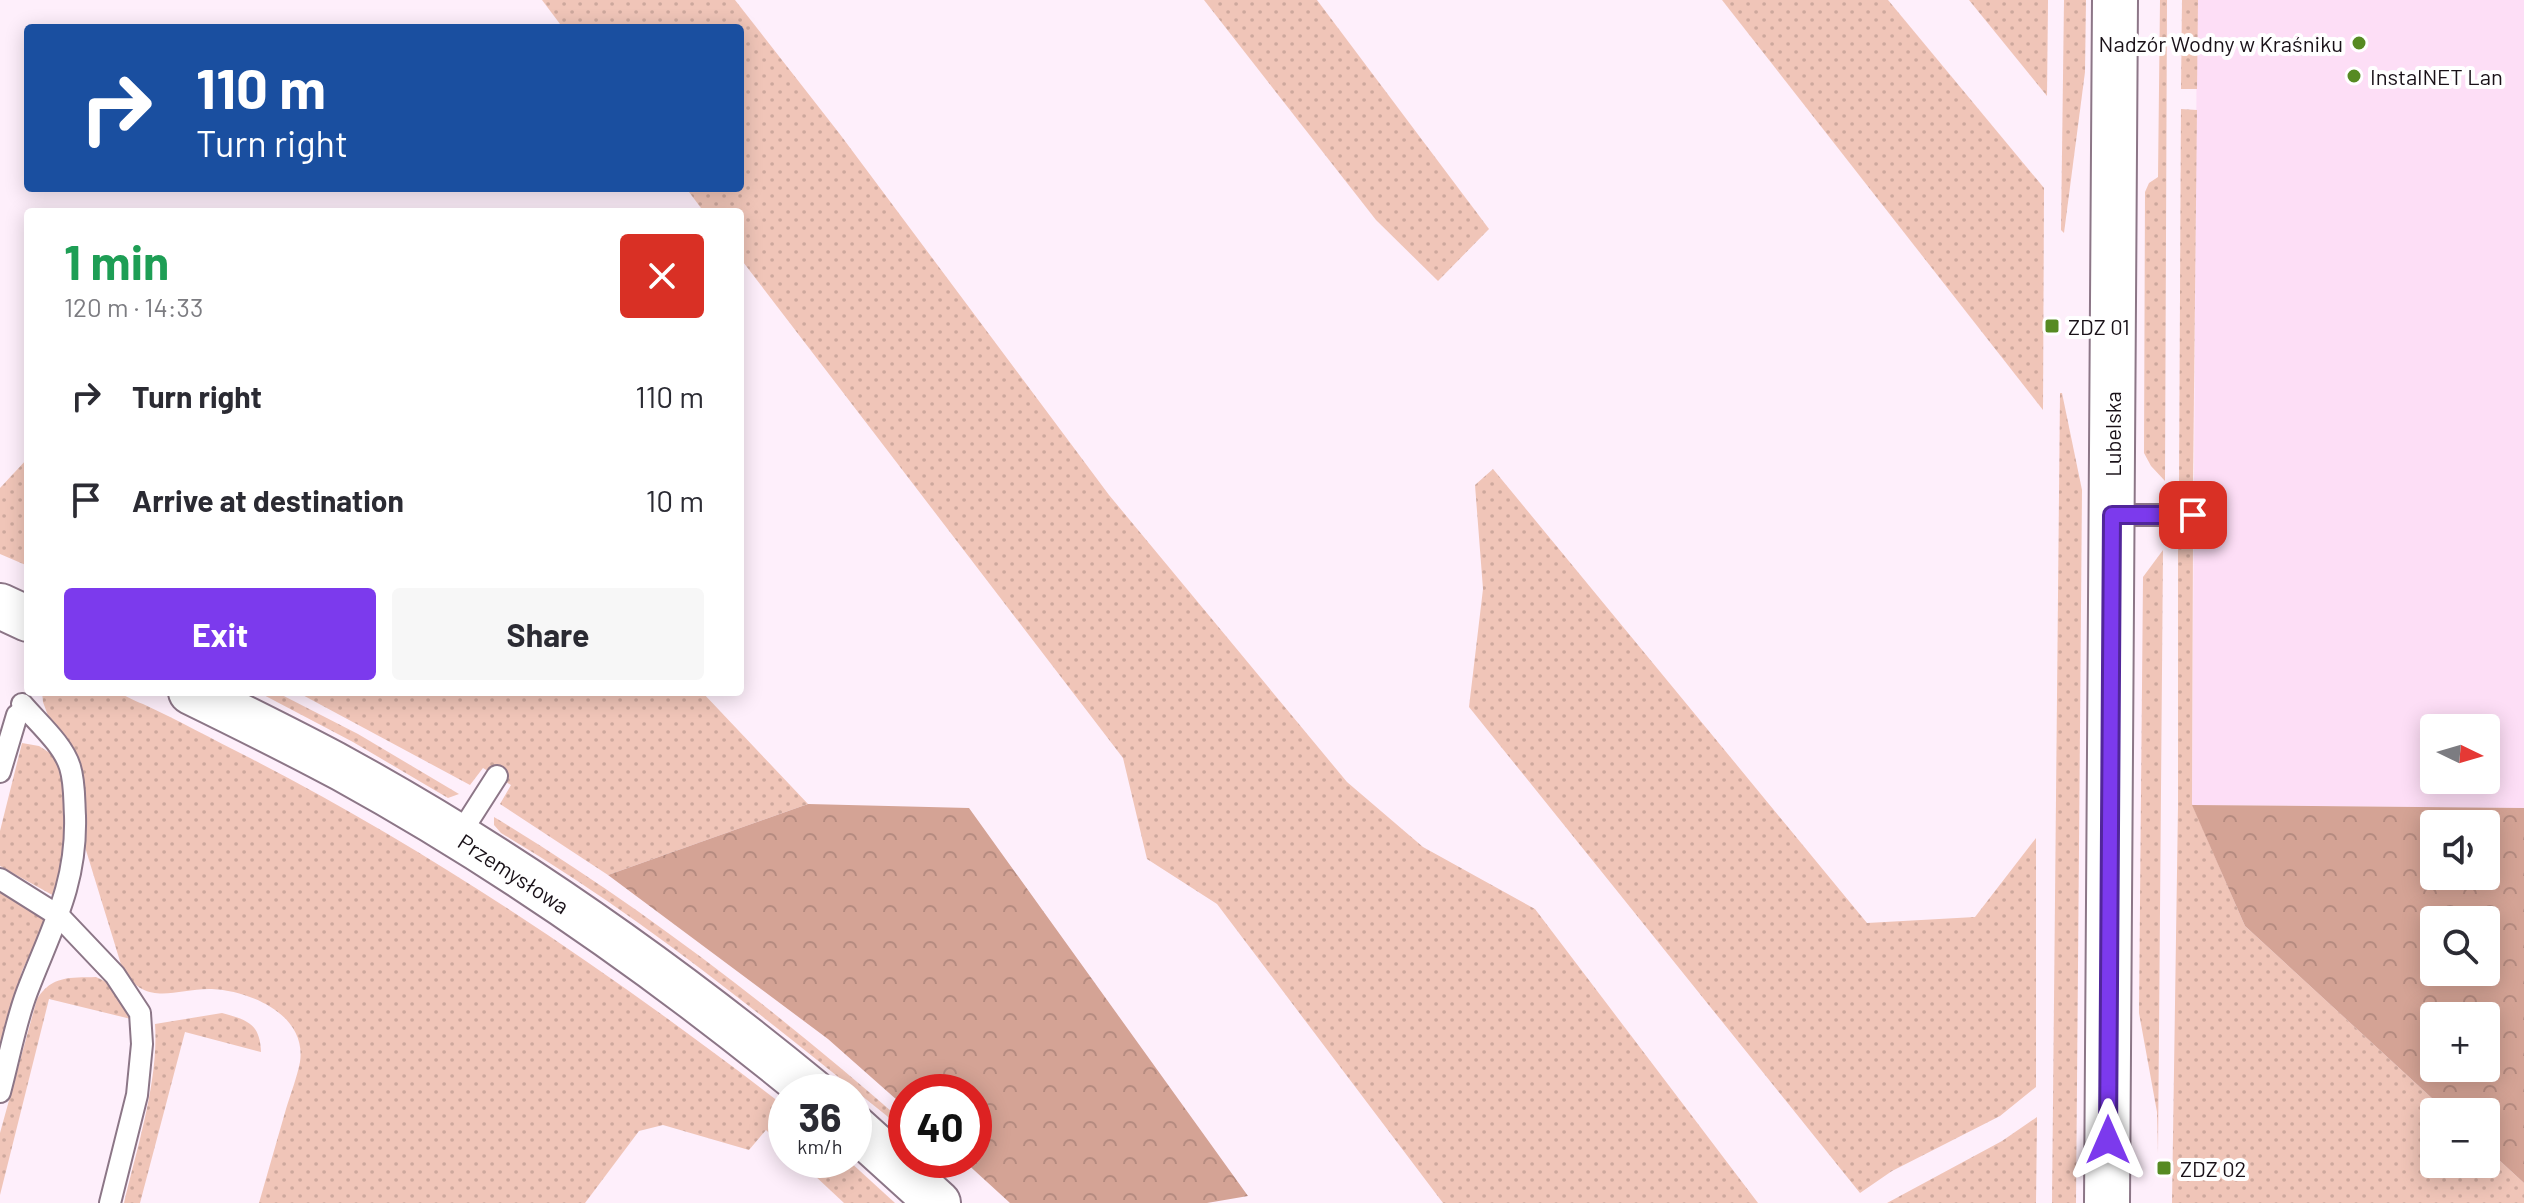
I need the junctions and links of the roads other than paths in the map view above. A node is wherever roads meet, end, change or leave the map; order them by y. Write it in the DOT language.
graph roads {
  1 [pos="2115,0"];
  2 [pos="2112,515"];
  3 [pos="2193,515"];
  4 [pos="0,606"];
  5 [pos="24,617"];
  6 [pos="199,696"];
  7 [pos="22,703"];
  8 [pos="0,731"];
  9 [pos="0,772"];
  10 [pos="497,776"];
  11 [pos="458,837"];
  12 [pos="0,879"];
  13 [pos="59,916"];
  14 [pos="790,1074"];
  15 [pos="0,1092"];
  16 [pos="872,1143"];
  17 [pos="110,1203"];
  18 [pos="938,1203"];
  19 [pos="2107,1203"];
  1 -- 2 [label="street, Lubelska"];
  2 -- 3 [label="lane"];
  2 -- 19 [label="street, Lubelska"];
  4 -- 5 [label="street"];
  6 -- 11 [label="street, Przemysłowa"];
  7 -- 8 [label="lane"];
  7 -- 9 [label="lane"];
  7 -- 13 [label="lane"];
  10 -- 11 [label="lane"];
  11 -- 14 [label="street, Przemysłowa"];
  12 -- 13 [label="lane"];
  13 -- 15 [label="lane"];
  13 -- 17 [label="lane"];
  16 -- 18 [label="street"];
}
